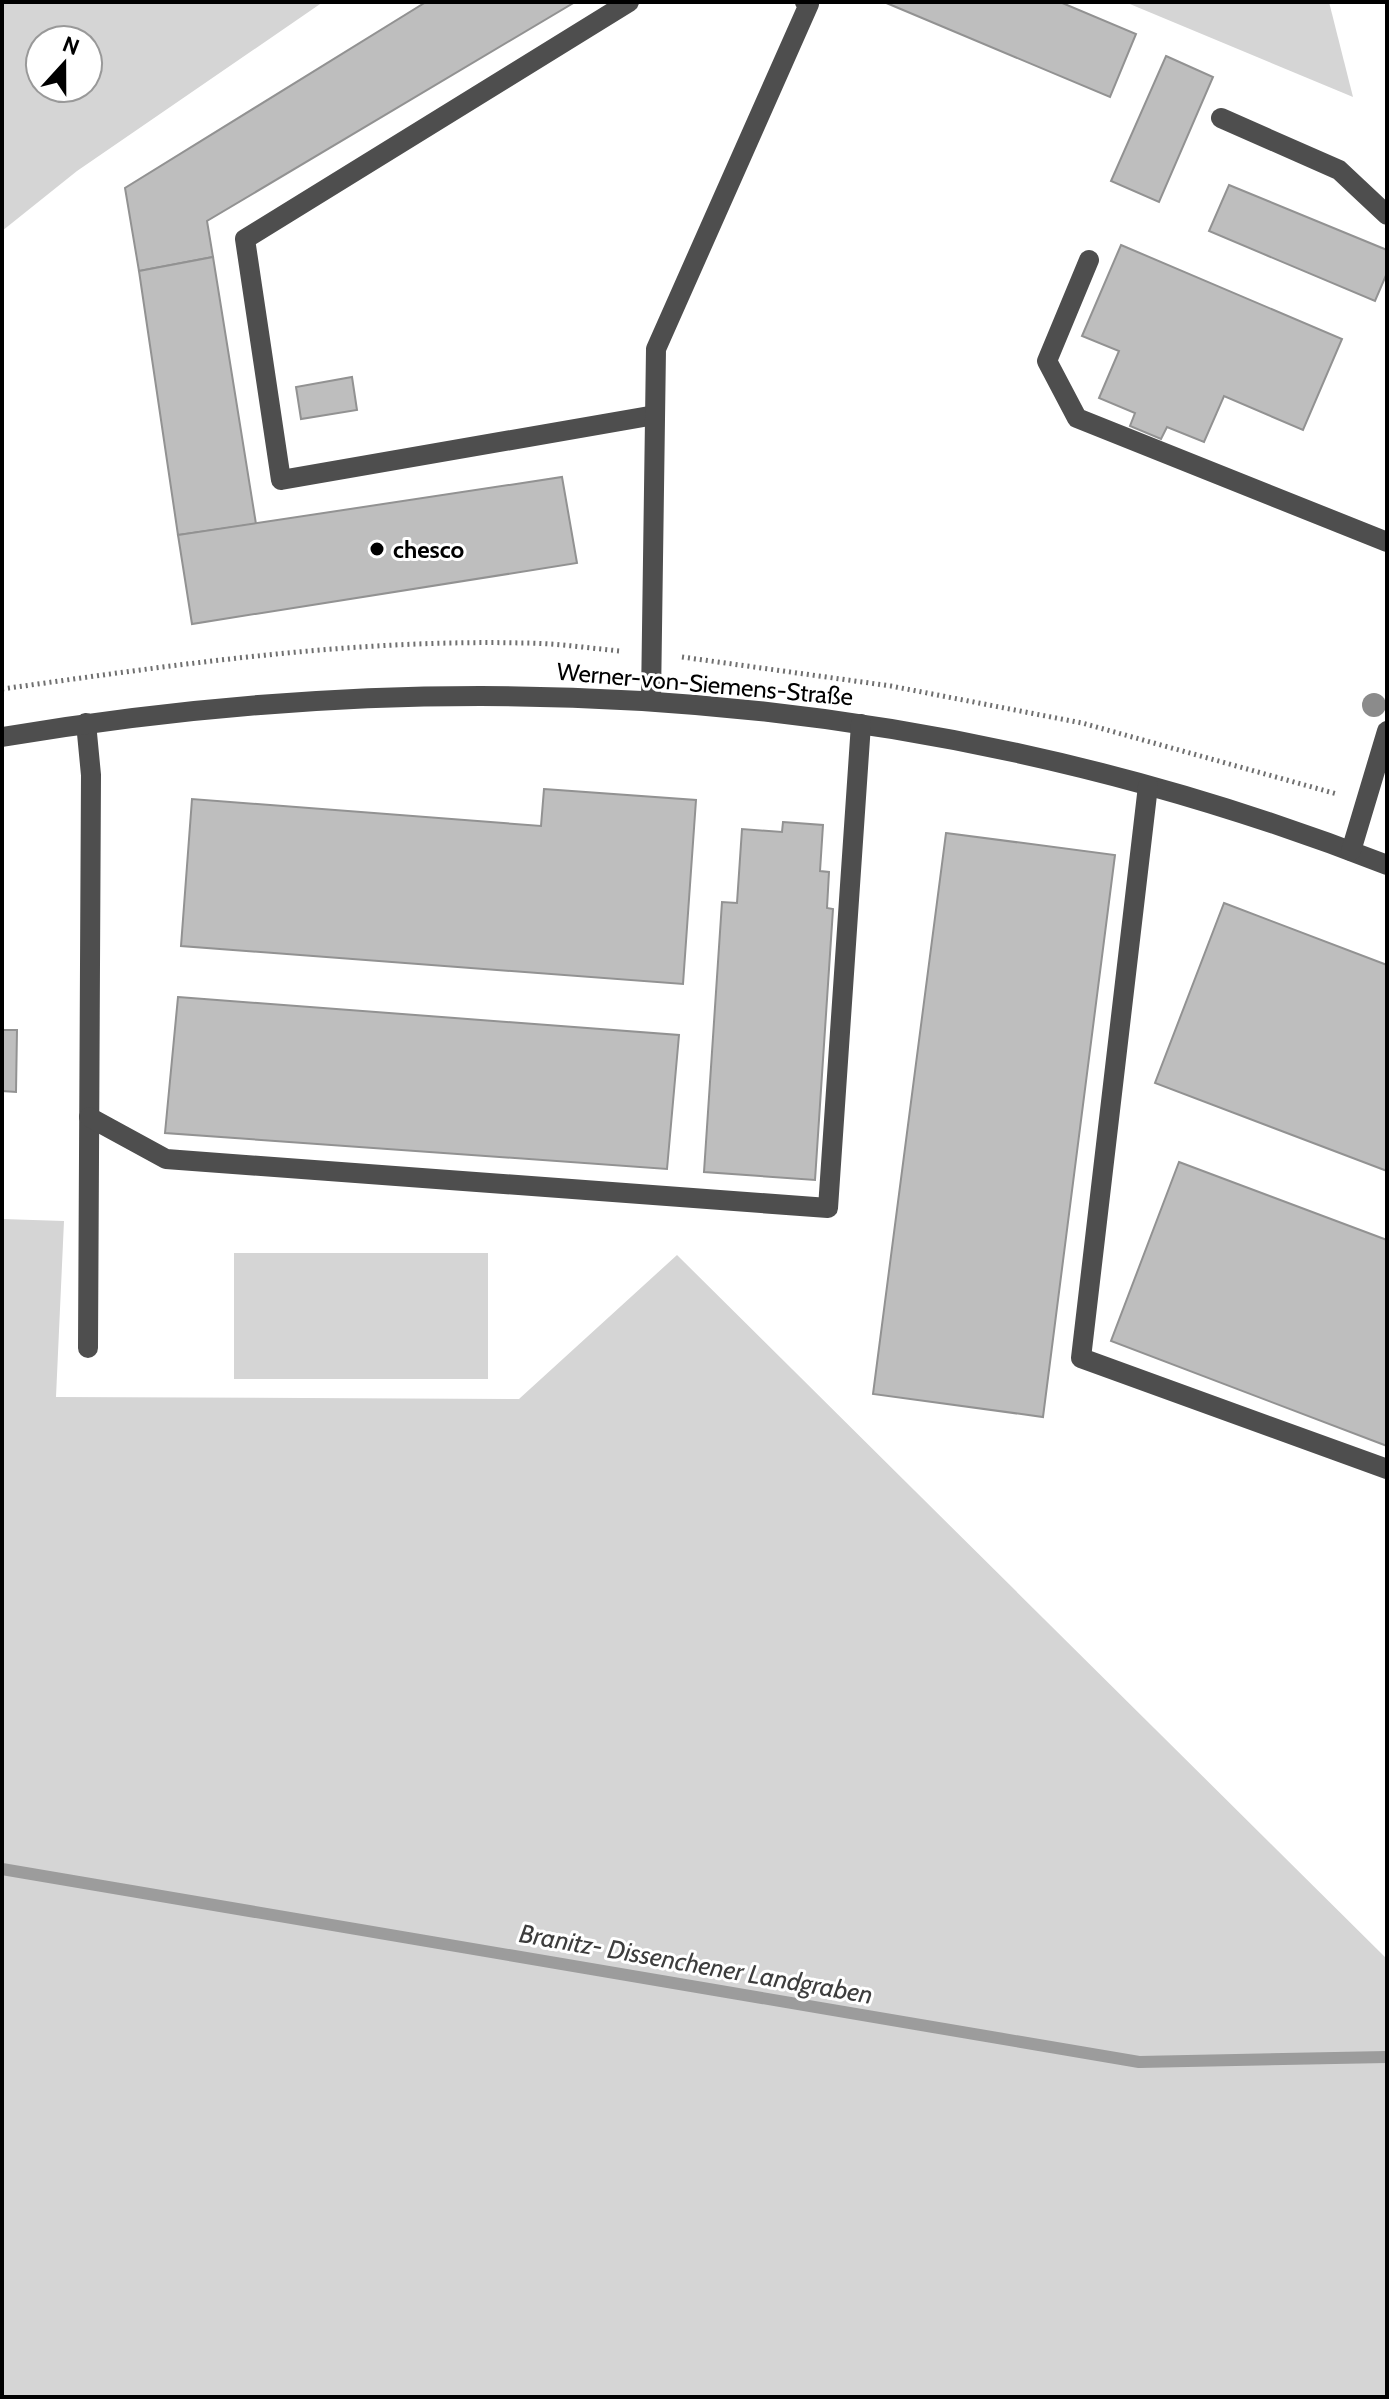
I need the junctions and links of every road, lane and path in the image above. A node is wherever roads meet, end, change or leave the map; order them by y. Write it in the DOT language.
graph roads {
  1 [pos="629,2"];
  2 [pos="805,2"];
  3 [pos="1221,118"];
  4 [pos="1387,215"];
  5 [pos="1089,260"];
  6 [pos="655,415"];
  7 [pos="1387,542"];
  8 [pos="651,700"];
  9 [pos="86,723"];
  10 [pos="861,724"];
  11 [pos="1387,731"];
  12 [pos="2,737"];
  13 [pos="1148,786"];
  14 [pos="1351,851"];
  15 [pos="1387,865"];
  16 [pos="89,1117"];
  17 [pos="88,1348"];
  18 [pos="1387,1469"];
  1 -- 6 [label="street"];
  2 -- 6 [label="street"];
  3 -- 4 [label="street"];
  5 -- 7 [label="street"];
  6 -- 8 [label="street"];
  8 -- 9 [label="street, Werner-von-Siemens-Straße"];
  8 -- 10 [label="street, Werner-von-Siemens-Straße"];
  9 -- 12 [label="street, Werner-von-Siemens-Straße"];
  9 -- 16 [label="street"];
  10 -- 13 [label="street, Werner-von-Siemens-Straße"];
  10 -- 16 [label="street"];
  11 -- 14 [label="street"];
  13 -- 14 [label="street, Werner-von-Siemens-Straße"];
  13 -- 18 [label="street"];
  14 -- 15 [label="street, Werner-von-Siemens-Straße"];
  16 -- 17 [label="street"];
}
